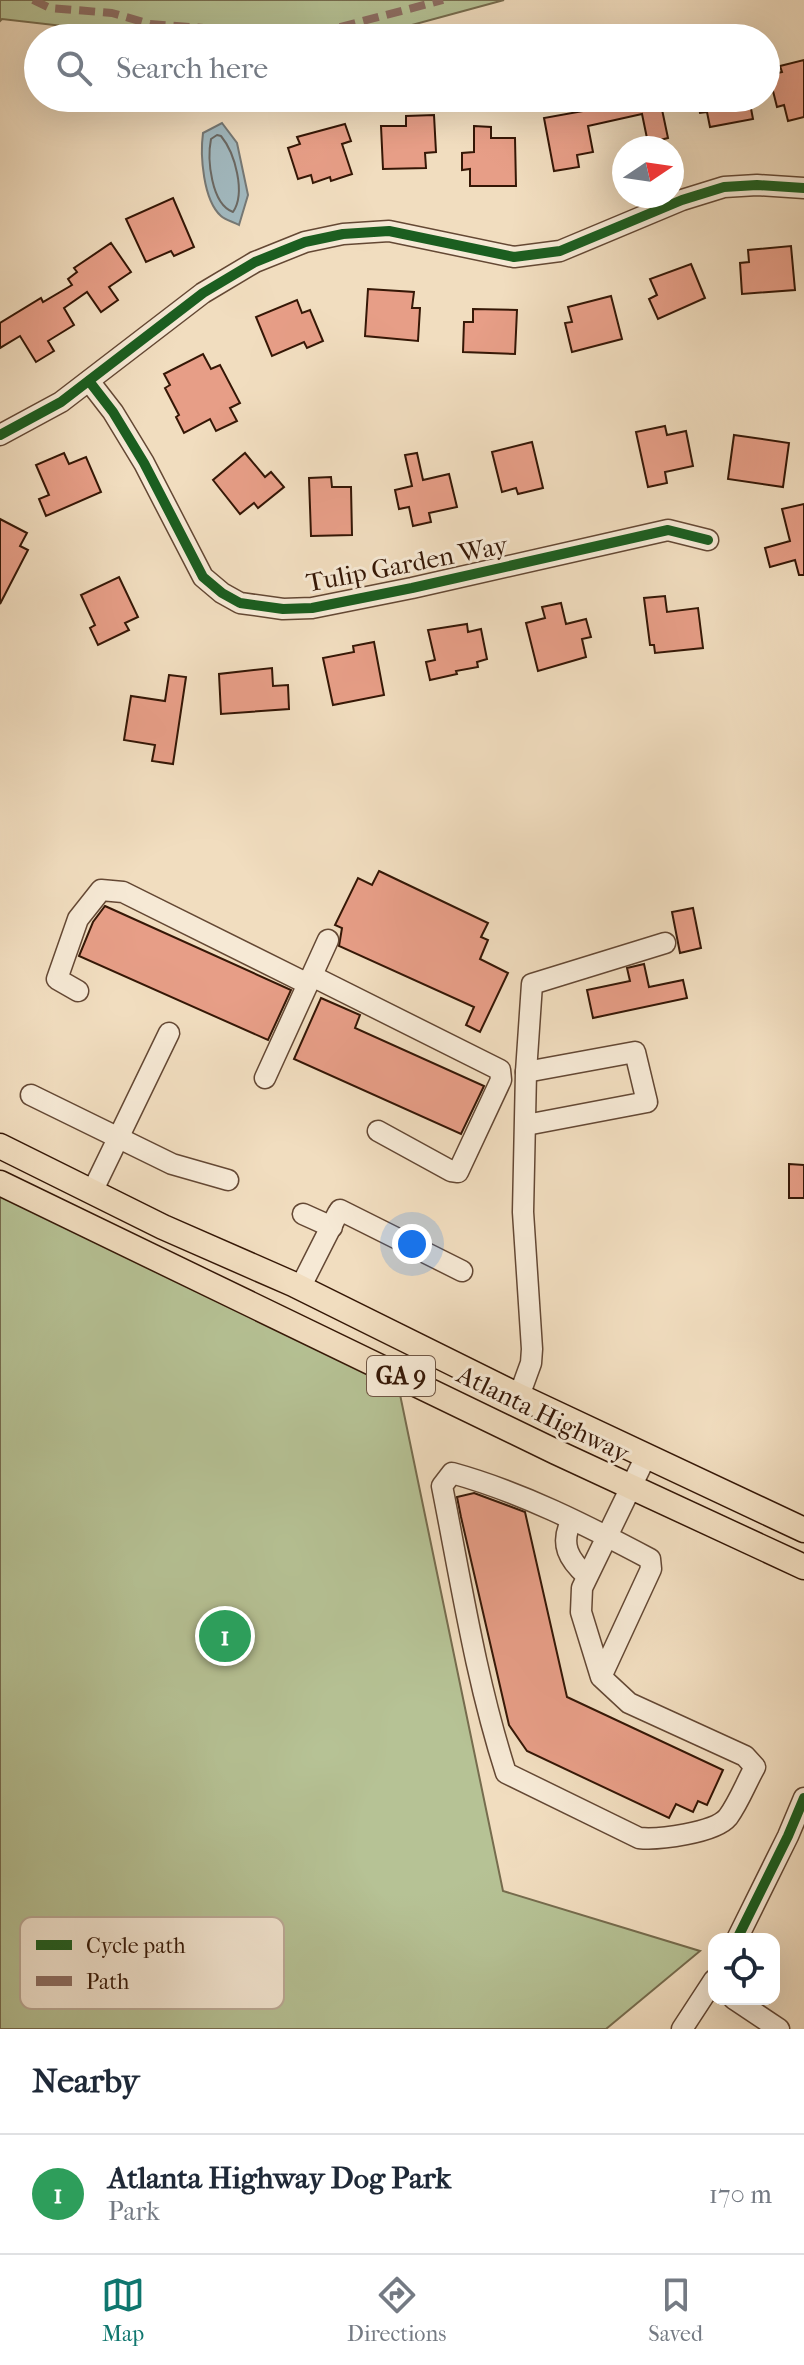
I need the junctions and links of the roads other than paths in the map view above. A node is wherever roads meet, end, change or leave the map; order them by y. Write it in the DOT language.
graph roads {
  1 [pos="804,188"];
  2 [pos="89,381"];
  3 [pos="0,435"];
  4 [pos="708,540"];
  5 [pos="328,940"];
  6 [pos="665,943"];
  7 [pos="310,980"];
  8 [pos="78,991"];
  9 [pos="169,1033"];
  10 [pos="526,1072"];
  11 [pos="265,1078"];
  12 [pos="31,1095"];
  13 [pos="526,1125"];
  14 [pos="378,1131"];
  15 [pos="118,1139"];
  16 [pos="0,1146"];
  17 [pos="228,1180"];
  18 [pos="0,1183"];
  19 [pos="92,1192"];
  20 [pos="303,1214"];
  21 [pos="337,1217"];
  22 [pos="462,1271"];
  23 [pos="300,1288"];
  24 [pos="519,1396"];
  25 [pos="646,1456"];
  26 [pos="631,1487"];
  27 [pos="572,1520"];
  28 [pos="804,1530"];
  29 [pos="607,1536"];
  30 [pos="804,1567"];
  31 [pos="587,1576"];
  32 [pos="601,1677"];
  33 [pos="804,1798"];
  34 [pos="740,1933"];
  35 [pos="708,1990"];
  36 [pos="743,2005"];
  37 [pos="682,2029"];
  38 [pos="779,2029"];
  1 -- 2 [label="street"];
  2 -- 3 [label="street"];
  2 -- 4 [label="street, Tulip Garden Way"];
  5 -- 7 [label="street"];
  6 -- 10 [label="street"];
  7 -- 8 [label="street"];
  7 -- 11 [label="street"];
  7 -- 14 [label="street"];
  9 -- 15 [label="street"];
  10 -- 13 [label="street"];
  10 -- 13 [label="street"];
  12 -- 15 [label="street"];
  13 -- 24 [label="street"];
  15 -- 17 [label="street"];
  15 -- 19 [label="street"];
  16 -- 19 [label="main road, Atlanta Highway / GA 9"];
  18 -- 26 [label="main road, Atlanta Highway / GA 9"];
  19 -- 23 [label="main road, Atlanta Highway / GA 9"];
  20 -- 21 [label="street"];
  21 -- 22 [label="street"];
  21 -- 23 [label="street"];
  23 -- 24 [label="main road, Atlanta Highway / GA 9"];
  24 -- 25 [label="main road, Atlanta Highway / GA 9"];
  25 -- 26 [label="street"];
  25 -- 28 [label="main road, Atlanta Highway / GA 9"];
  26 -- 29 [label="street"];
  26 -- 30 [label="main road, Atlanta Highway / GA 9"];
  27 -- 29 [label="street"];
  27 -- 31 [label="street"];
  27 -- 32 [label="street"];
  29 -- 31 [label="street"];
  29 -- 32 [label="street"];
  31 -- 32 [label="street"];
  33 -- 34 [label="street"];
  35 -- 37 [label="street"];
  36 -- 38 [label="street"];
}
